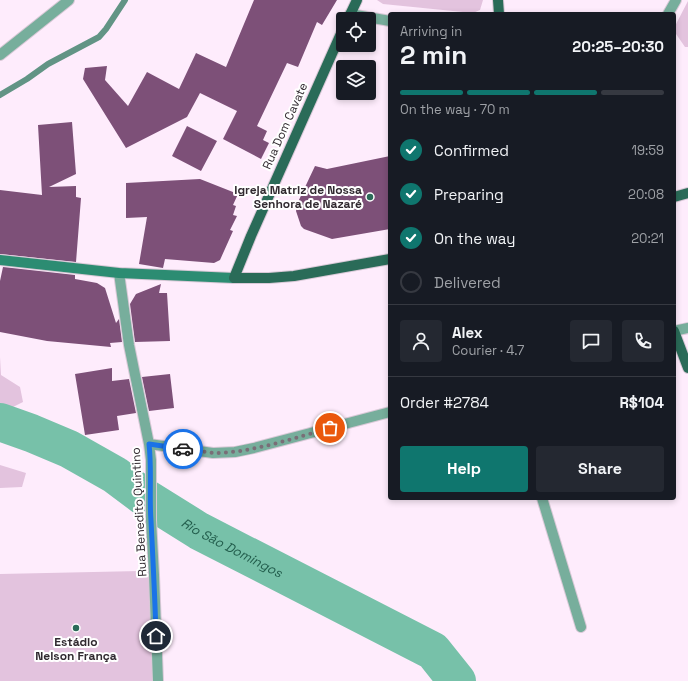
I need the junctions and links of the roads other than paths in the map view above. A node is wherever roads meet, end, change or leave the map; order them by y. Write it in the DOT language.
graph roads {
  1 [pos="69,0"];
  2 [pos="357,0"];
  3 [pos="498,0"];
  4 [pos="676,0"];
  5 [pos="351,12"];
  6 [pos="499,12"];
  7 [pos="669,12"];
  8 [pos="376,19"];
  9 [pos="388,20"];
  10 [pos="336,45"];
  11 [pos="0,55"];
  12 [pos="688,192"];
  13 [pos="676,196"];
  14 [pos="388,259"];
  15 [pos="0,260"];
  16 [pos="119,273"];
  17 [pos="234,278"];
  18 [pos="688,328"];
  19 [pos="676,331"];
  20 [pos="676,336"];
  21 [pos="688,368"];
  22 [pos="388,413"];
  23 [pos="149,444"];
  24 [pos="543,500"];
  25 [pos="581,627"];
  26 [pos="158,681"];
  1 -- 11 [label="street"];
  2 -- 5 [label="main road"];
  3 -- 6 [label="main road"];
  4 -- 7 [label="street"];
  8 -- 9 [label="street"];
  10 -- 17 [label="main road, Rua Dom Cavate"];
  12 -- 13 [label="main road"];
  14 -- 17 [label="main road"];
  15 -- 16 [label="main road"];
  16 -- 17 [label="main road"];
  16 -- 23 [label="street, Rua Benedito Quintino"];
  18 -- 19 [label="street"];
  20 -- 21 [label="main road"];
  22 -- 23 [label="street"];
  23 -- 26 [label="street, Rua Benedito Quintino"];
  24 -- 25 [label="street"];
}
